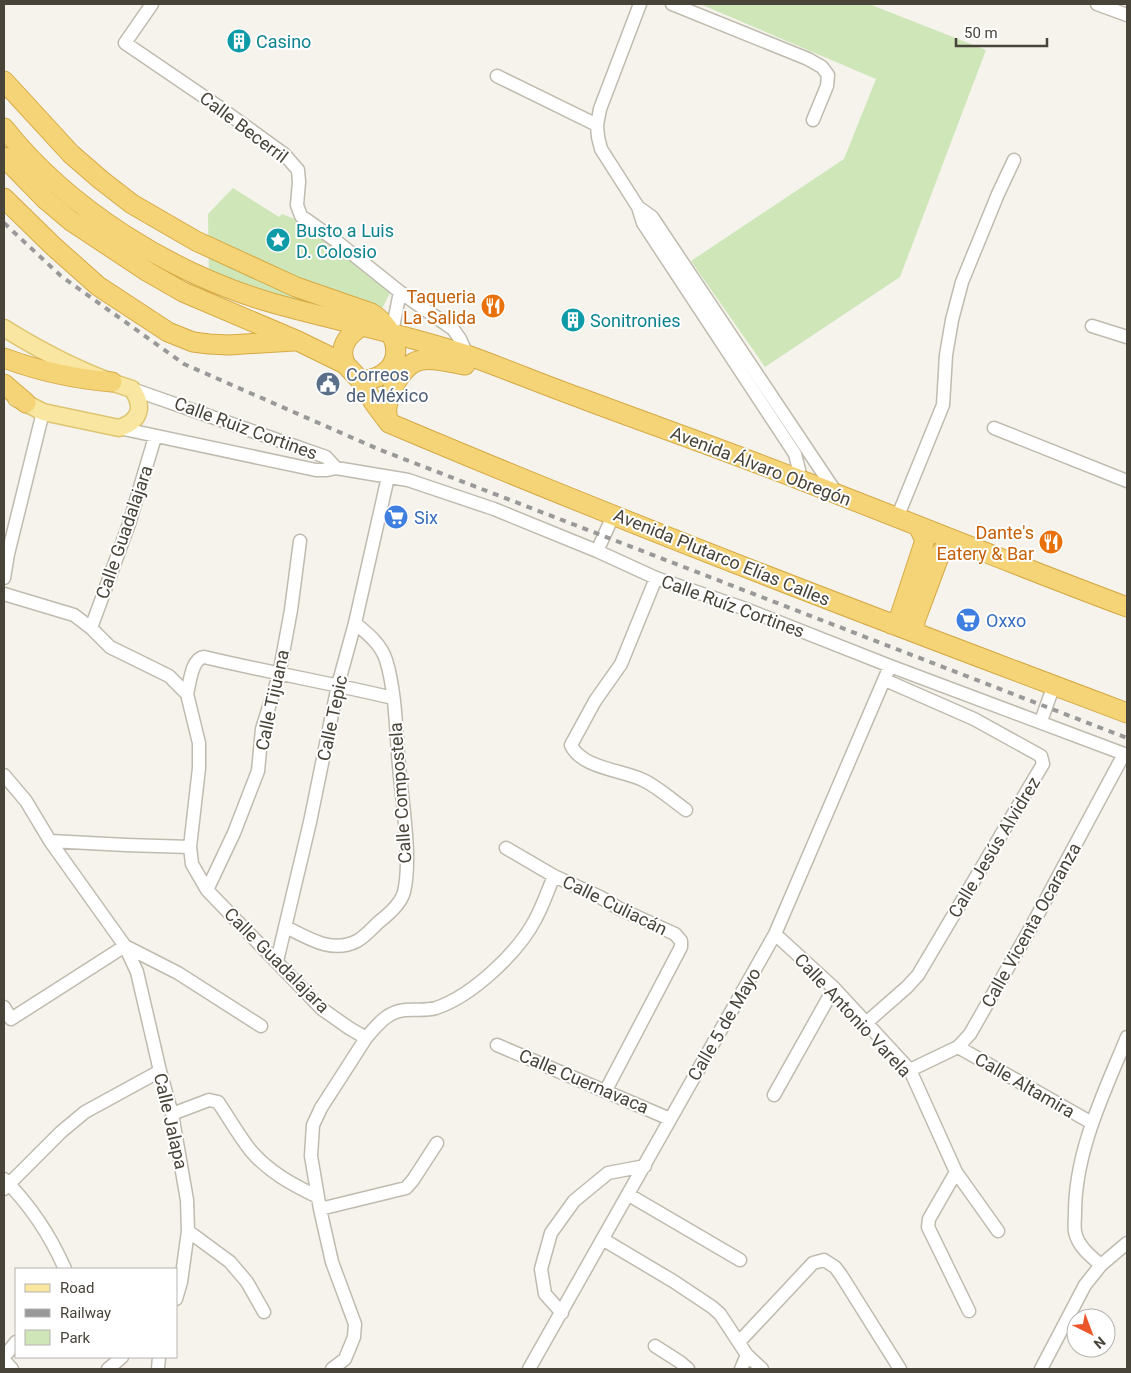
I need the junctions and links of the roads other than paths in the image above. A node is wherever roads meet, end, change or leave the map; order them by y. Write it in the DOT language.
graph roads {
  1 [pos="152,4"];
  2 [pos="640,4"];
  3 [pos="672,4"];
  4 [pos="1097,4"];
  5 [pos="1127,14"];
  6 [pos="496,76"];
  7 [pos="4,81"];
  8 [pos="813,120"];
  9 [pos="4,128"];
  10 [pos="597,131"];
  11 [pos="4,157"];
  12 [pos="1014,160"];
  13 [pos="4,198"];
  14 [pos="638,207"];
  15 [pos="400,292"];
  16 [pos="362,326"];
  17 [pos="1092,326"];
  18 [pos="4,328"];
  19 [pos="392,332"];
  20 [pos="1127,337"];
  21 [pos="298,341"];
  22 [pos="467,355"];
  23 [pos="4,358"];
  24 [pos="345,364"];
  25 [pos="503,370"];
  26 [pos="361,381"];
  27 [pos="112,382"];
  28 [pos="4,384"];
  29 [pos="132,389"];
  30 [pos="4,390"];
  31 [pos="26,403"];
  32 [pos="43,412"];
  33 [pos="389,422"];
  34 [pos="120,428"];
  35 [pos="994,428"];
  36 [pos="155,437"];
  37 [pos="336,468"];
  38 [pos="388,477"];
  39 [pos="796,478"];
  40 [pos="1127,481"];
  41 [pos="837,494"];
  42 [pos="614,514"];
  43 [pos="897,518"];
  44 [pos="918,526"];
  45 [pos="300,540"];
  46 [pos="957,542"];
  47 [pos="597,551"];
  48 [pos="4,578"];
  49 [pos="656,578"];
  50 [pos="4,594"];
  51 [pos="1127,607"];
  52 [pos="355,623"];
  53 [pos="892,624"];
  54 [pos="91,628"];
  55 [pos="917,634"];
  56 [pos="890,666"];
  57 [pos="279,674"];
  58 [pos="885,680"];
  59 [pos="338,685"];
  60 [pos="1054,685"];
  61 [pos="187,694"];
  62 [pos="393,698"];
  63 [pos="1127,713"];
  64 [pos="1041,721"];
  65 [pos="1126,755"];
  66 [pos="4,775"];
  67 [pos="686,810"];
  68 [pos="50,841"];
  69 [pos="190,846"];
  70 [pos="506,848"];
  71 [pos="554,876"];
  72 [pos="209,886"];
  73 [pos="286,927"];
  74 [pos="776,934"];
  75 [pos="126,946"];
  76 [pos="277,961"];
  77 [pos="834,988"];
  78 [pos="4,1007"];
  79 [pos="7,1021"];
  80 [pos="866,1023"];
  81 [pos="261,1026"];
  82 [pos="1127,1036"];
  83 [pos="366,1038"];
  84 [pos="497,1045"];
  85 [pos="958,1046"];
  86 [pos="910,1070"];
  87 [pos="160,1071"];
  88 [pos="606,1090"];
  89 [pos="774,1095"];
  90 [pos="172,1114"];
  91 [pos="670,1118"];
  92 [pos="1092,1123"];
  93 [pos="437,1143"];
  94 [pos="645,1166"];
  95 [pos="956,1172"];
  96 [pos="5,1184"];
  97 [pos="629,1195"];
  98 [pos="319,1203"];
  99 [pos="188,1231"];
  100 [pos="998,1231"];
  101 [pos="604,1240"];
  102 [pos="1127,1243"];
  103 [pos="740,1260"];
  104 [pos="1101,1265"];
  105 [pos="65,1268"];
  106 [pos="178,1292"];
  107 [pos="970,1311"];
  108 [pos="264,1312"];
  109 [pos="562,1313"];
  110 [pos="739,1342"];
  111 [pos="15,1343"];
  112 [pos="655,1346"];
  113 [pos="747,1355"];
  114 [pos="121,1358"];
  115 [pos="4,1359"];
  116 [pos="682,1367"];
  117 [pos="12,1369"];
  118 [pos="108,1369"];
  119 [pos="332,1369"];
  120 [pos="529,1369"];
  121 [pos="741,1369"];
  122 [pos="762,1369"];
  123 [pos="900,1369"];
  124 [pos="1042,1369"];
  1 -- 15 [label="street, Calle Becerril"];
  2 -- 10 [label="street"];
  3 -- 8 [label="street"];
  4 -- 5 [label="street"];
  6 -- 10 [label="street"];
  7 -- 19 [label="highway"];
  9 -- 16 [label="highway"];
  10 -- 14 [label="street"];
  11 -- 21 [label="highway"];
  12 -- 43 [label="street"];
  13 -- 21 [label="highway"];
  14 -- 39 [label="street"];
  14 -- 41 [label="street"];
  15 -- 19 [label="street"];
  15 -- 22 [label="street"];
  16 -- 19 [label="highway"];
  16 -- 24 [label="highway"];
  17 -- 20 [label="street"];
  18 -- 27 [label="main road, Calle Ruiz Cortines"];
  19 -- 22 [label="highway, Avenida Álvaro Obregón"];
  19 -- 26 [label="highway"];
  21 -- 24 [label="highway"];
  22 -- 25 [label="highway, Avenida Álvaro Obregón"];
  23 -- 27 [label="highway"];
  24 -- 26 [label="highway"];
  25 -- 33 [label="highway"];
  25 -- 39 [label="highway, Avenida Álvaro Obregón"];
  26 -- 33 [label="highway"];
  27 -- 29 [label="main road, Calle Ruiz Cortines"];
  28 -- 31 [label="highway"];
  29 -- 34 [label="main road"];
  29 -- 37 [label="street, Calle Ruiz Cortines"];
  30 -- 31 [label="main road, Calle Ruiz Cortines"];
  31 -- 32 [label="main road, Calle Ruiz Cortines"];
  32 -- 34 [label="main road, Calle Ruiz Cortines"];
  32 -- 48 [label="street"];
  33 -- 42 [label="highway, Avenida Plutarco Elías Calles"];
  34 -- 36 [label="street, Calle Ruiz Cortines"];
  35 -- 40 [label="street"];
  36 -- 37 [label="street, Calle Ruiz Cortines"];
  36 -- 54 [label="street, Calle Guadalajara"];
  37 -- 38 [label="street, Calle Ruíz Cortines"];
  38 -- 47 [label="street, Calle Ruíz Cortines"];
  38 -- 52 [label="street, Calle Tepic"];
  39 -- 41 [label="highway, Avenida Álvaro Obregón"];
  41 -- 43 [label="highway, Avenida Álvaro Obregón"];
  42 -- 47 [label="street"];
  42 -- 53 [label="highway, Avenida Plutarco Elías Calles"];
  43 -- 44 [label="highway, Avenida Álvaro Obregón"];
  44 -- 46 [label="highway, Avenida Álvaro Obregón"];
  44 -- 53 [label="highway"];
  45 -- 57 [label="street, Calle Tijuana"];
  46 -- 51 [label="highway, Avenida Álvaro Obregón"];
  46 -- 55 [label="highway"];
  47 -- 49 [label="street, Calle Ruíz Cortines"];
  49 -- 56 [label="street, Calle Ruíz Cortines"];
  49 -- 67 [label="street"];
  50 -- 54 [label="street, Calle Guadalajara"];
  52 -- 59 [label="street, Calle Tepic"];
  52 -- 62 [label="street, Calle Compostela"];
  53 -- 55 [label="highway, Avenida Plutarco Elías Calles"];
  54 -- 61 [label="street, Calle Guadalajara"];
  55 -- 60 [label="highway, Avenida Plutarco Elías Calles"];
  56 -- 58 [label="street, Calle 5 de Mayo"];
  56 -- 64 [label="street, Calle Ruíz Cortines"];
  57 -- 59 [label="street"];
  57 -- 61 [label="street"];
  57 -- 72 [label="street, Calle Tijuana"];
  58 -- 74 [label="street, Calle 5 de Mayo"];
  58 -- 80 [label="street, Calle Jesús Alvidrez"];
  59 -- 62 [label="street"];
  59 -- 73 [label="street, Calle Tepic"];
  60 -- 63 [label="highway, Avenida Plutarco Elías Calles"];
  60 -- 64 [label="street"];
  61 -- 69 [label="street, Calle Guadalajara"];
  62 -- 73 [label="street, Calle Compostela"];
  64 -- 65 [label="street, Calle Ruíz Cortines"];
  65 -- 85 [label="street, Calle Vicenta Ocaranza"];
  66 -- 68 [label="street, Calle Jalapa"];
  68 -- 69 [label="street"];
  68 -- 75 [label="street, Calle Jalapa"];
  69 -- 72 [label="street, Calle Guadalajara"];
  70 -- 71 [label="street, Calle Culiacán"];
  71 -- 83 [label="street"];
  71 -- 88 [label="street, Calle Culiacán"];
  72 -- 76 [label="street, Calle Guadalajara"];
  73 -- 76 [label="street, Calle Tepic"];
  74 -- 77 [label="street, Calle Antonio Varela"];
  74 -- 91 [label="street, Calle 5 de Mayo"];
  75 -- 79 [label="street"];
  75 -- 81 [label="street"];
  75 -- 87 [label="street, Calle Jalapa"];
  76 -- 83 [label="street, Calle Guadalajara"];
  77 -- 80 [label="street, Calle Antonio Varela"];
  77 -- 89 [label="street"];
  78 -- 79 [label="street"];
  80 -- 86 [label="street, Calle Antonio Varela"];
  82 -- 92 [label="street"];
  83 -- 98 [label="street"];
  84 -- 88 [label="street, Calle Cuernavaca"];
  85 -- 86 [label="street, Calle Vicenta Ocaranza"];
  85 -- 92 [label="street, Calle Altamira"];
  86 -- 95 [label="street, Calle Antonio Varela"];
  87 -- 90 [label="street, Calle Jalapa"];
  87 -- 96 [label="street"];
  88 -- 91 [label="street, Calle Cuernavaca"];
  90 -- 98 [label="street"];
  90 -- 99 [label="street, Calle Jalapa"];
  91 -- 94 [label="street, Calle 5 de Mayo"];
  92 -- 104 [label="street"];
  93 -- 98 [label="street"];
  94 -- 97 [label="street, Calle 5 de Mayo"];
  94 -- 109 [label="street"];
  95 -- 100 [label="street, Calle Antonio Varela"];
  95 -- 107 [label="street"];
  96 -- 105 [label="street"];
  97 -- 101 [label="street, Calle 5 de Mayo"];
  97 -- 103 [label="street"];
  98 -- 119 [label="street"];
  99 -- 106 [label="street, Calle Jalapa"];
  99 -- 108 [label="street"];
  101 -- 109 [label="street, Calle 5 de Mayo"];
  101 -- 110 [label="street"];
  102 -- 104 [label="street"];
  104 -- 124 [label="street"];
  109 -- 120 [label="street, Calle 5 de Mayo"];
  110 -- 113 [label="street"];
  110 -- 123 [label="street"];
  111 -- 115 [label="street"];
  112 -- 116 [label="street"];
  113 -- 121 [label="street"];
  113 -- 122 [label="street"];
  114 -- 118 [label="street"];
  115 -- 117 [label="street"];
}
